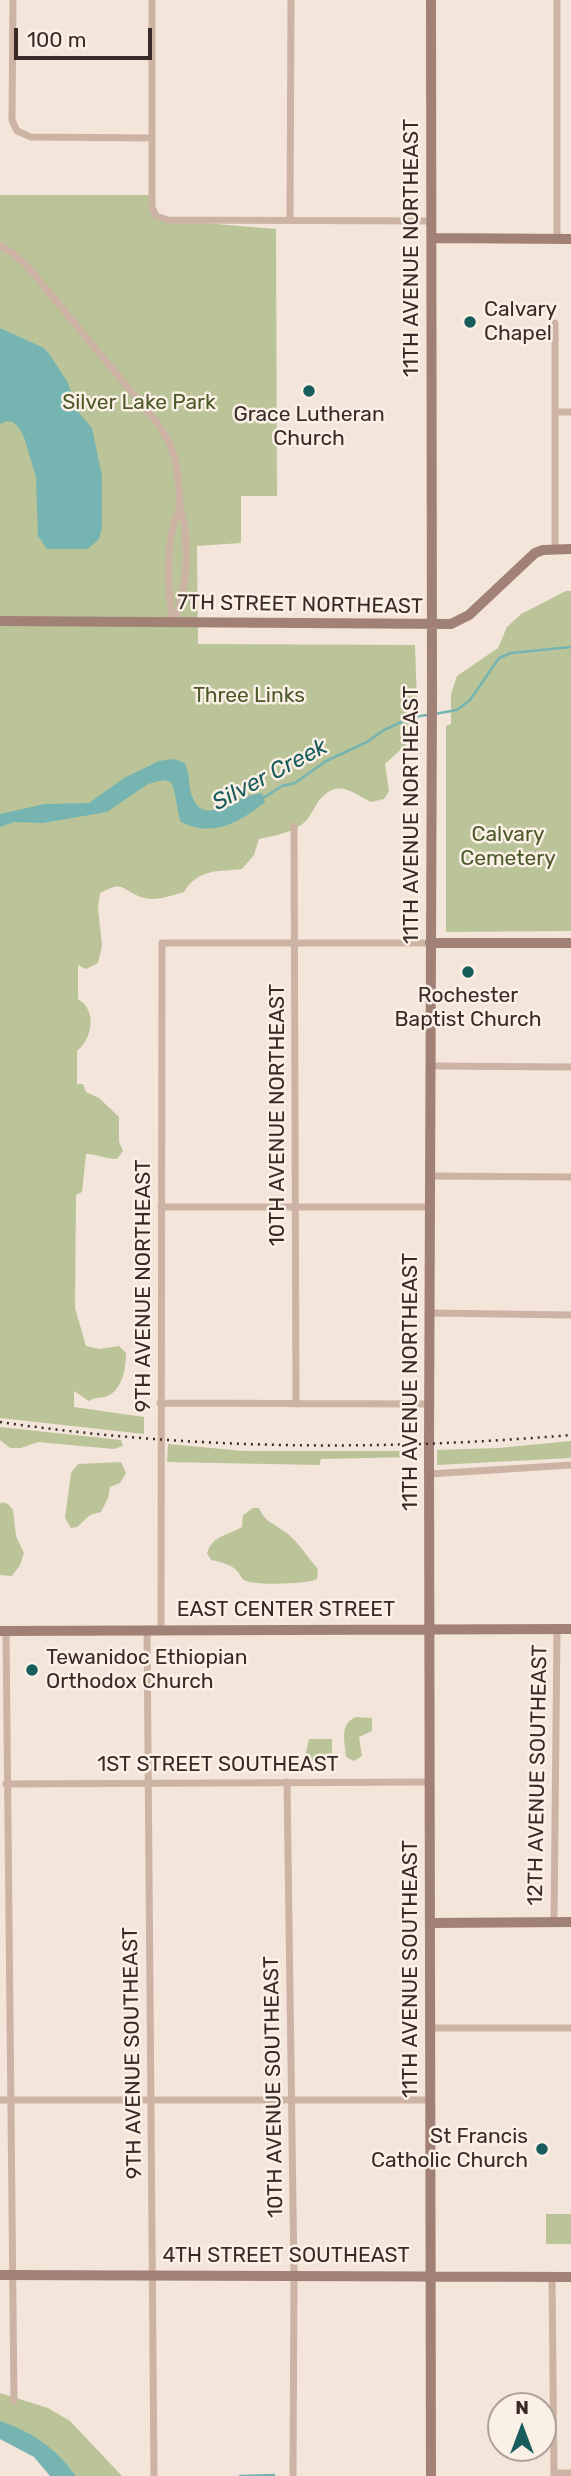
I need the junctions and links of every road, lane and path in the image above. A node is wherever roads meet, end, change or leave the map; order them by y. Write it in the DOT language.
graph roads {
  1 [pos="13,0"];
  2 [pos="152,0"];
  3 [pos="291,0"];
  4 [pos="431,0"];
  5 [pos="557,0"];
  6 [pos="152,138"];
  7 [pos="290,220"];
  8 [pos="432,221"];
  9 [pos="432,238"];
  10 [pos="557,239"];
  11 [pos="571,239"];
  12 [pos="0,246"];
  13 [pos="555,323"];
  14 [pos="555,412"];
  15 [pos="571,412"];
  16 [pos="180,508"];
  17 [pos="555,549"];
  18 [pos="571,549"];
  19 [pos="0,621"];
  20 [pos="173,623"];
  21 [pos="432,625"];
  22 [pos="295,826"];
  23 [pos="295,943"];
  24 [pos="430,943"];
  25 [pos="571,943"];
  26 [pos="430,1066"];
  27 [pos="571,1067"];
  28 [pos="431,1176"];
  29 [pos="571,1177"];
  30 [pos="161,1207"];
  31 [pos="296,1207"];
  32 [pos="431,1208"];
  33 [pos="431,1313"];
  34 [pos="571,1315"];
  35 [pos="160,1403"];
  36 [pos="296,1404"];
  37 [pos="429,1404"];
  38 [pos="571,1465"];
  39 [pos="429,1474"];
  40 [pos="147,1629"];
  41 [pos="161,1629"];
  42 [pos="557,1629"];
  43 [pos="571,1629"];
  44 [pos="429,1630"];
  45 [pos="3,1631"];
  46 [pos="287,1782"];
  47 [pos="430,1782"];
  48 [pos="148,1783"];
  49 [pos="6,1784"];
  50 [pos="554,1922"];
  51 [pos="571,1922"];
  52 [pos="430,1923"];
  53 [pos="430,2028"];
  54 [pos="571,2028"];
  55 [pos="0,2099"];
  56 [pos="13,2099"];
  57 [pos="152,2099"];
  58 [pos="291,2100"];
  59 [pos="430,2100"];
  60 [pos="153,2275"];
  61 [pos="294,2275"];
  62 [pos="431,2275"];
  63 [pos="0,2276"];
  64 [pos="13,2276"];
  65 [pos="552,2276"];
  66 [pos="571,2277"];
  67 [pos="14,2402"];
  68 [pos="571,2473"];
  69 [pos="554,2475"];
  70 [pos="154,2476"];
  71 [pos="293,2476"];
  72 [pos="431,2476"];
  1 -- 6 [label="street"];
  2 -- 6 [label="street"];
  3 -- 7 [label="street"];
  4 -- 8 [label="main road, 11TH AVENUE NORTHEAST"];
  5 -- 10 [label="street"];
  6 -- 7 [label="street"];
  7 -- 8 [label="street"];
  8 -- 9 [label="main road, 11TH AVENUE NORTHEAST"];
  9 -- 10 [label="main road"];
  9 -- 21 [label="main road, 11TH AVENUE NORTHEAST"];
  10 -- 11 [label="main road"];
  12 -- 16 [label="street"];
  13 -- 14 [label="street"];
  14 -- 15 [label="street"];
  14 -- 17 [label="street"];
  16 -- 20 [label="street"];
  16 -- 20 [label="street"];
  17 -- 18 [label="main road, 7TH STREET NORTHEAST"];
  17 -- 21 [label="main road, 7TH STREET NORTHEAST"];
  19 -- 20 [label="main road, 7TH STREET NORTHEAST"];
  20 -- 21 [label="main road, 7TH STREET NORTHEAST"];
  21 -- 24 [label="main road, 11TH AVENUE NORTHEAST"];
  22 -- 23 [label="street, 10TH AVENUE NORTHEAST"];
  23 -- 24 [label="street"];
  23 -- 30 [label="street, 9TH AVENUE NORTHEAST"];
  23 -- 31 [label="street, 10TH AVENUE NORTHEAST"];
  24 -- 25 [label="main road"];
  24 -- 26 [label="main road, 11TH AVENUE NORTHEAST"];
  26 -- 27 [label="street"];
  26 -- 28 [label="main road, 11TH AVENUE NORTHEAST"];
  28 -- 29 [label="street"];
  28 -- 32 [label="main road, 11TH AVENUE NORTHEAST"];
  30 -- 31 [label="street"];
  30 -- 35 [label="street, 9TH AVENUE NORTHEAST"];
  31 -- 32 [label="street"];
  31 -- 36 [label="street, 10TH AVENUE NORTHEAST"];
  32 -- 33 [label="main road, 11TH AVENUE NORTHEAST"];
  33 -- 34 [label="street"];
  33 -- 37 [label="main road, 11TH AVENUE NORTHEAST"];
  35 -- 36 [label="street"];
  35 -- 41 [label="street, 9TH AVENUE NORTHEAST"];
  36 -- 37 [label="street"];
  37 -- 39 [label="main road, 11TH AVENUE NORTHEAST"];
  38 -- 39 [label="street"];
  39 -- 44 [label="main road, 11TH AVENUE NORTHEAST"];
  40 -- 41 [label="main road, EAST CENTER STREET"];
  40 -- 45 [label="main road, EAST CENTER STREET"];
  40 -- 48 [label="street, 9TH AVENUE SOUTHEAST"];
  41 -- 44 [label="main road, EAST CENTER STREET"];
  42 -- 43 [label="main road, EAST CENTER STREET"];
  42 -- 44 [label="main road, EAST CENTER STREET"];
  42 -- 50 [label="street, 12TH AVENUE SOUTHEAST"];
  44 -- 47 [label="main road, 11TH AVENUE SOUTHEAST"];
  45 -- 49 [label="street"];
  46 -- 47 [label="street, 1ST STREET SOUTHEAST"];
  46 -- 48 [label="street, 1ST STREET SOUTHEAST"];
  46 -- 58 [label="street, 10TH AVENUE SOUTHEAST"];
  47 -- 52 [label="main road, 11TH AVENUE SOUTHEAST"];
  48 -- 49 [label="street, 1ST STREET SOUTHEAST"];
  48 -- 57 [label="street, 9TH AVENUE SOUTHEAST"];
  49 -- 56 [label="street"];
  50 -- 51 [label="main road"];
  50 -- 52 [label="main road"];
  52 -- 53 [label="main road, 11TH AVENUE SOUTHEAST"];
  53 -- 54 [label="street"];
  53 -- 59 [label="main road, 11TH AVENUE SOUTHEAST"];
  55 -- 56 [label="street"];
  56 -- 57 [label="street"];
  56 -- 64 [label="street"];
  57 -- 58 [label="street"];
  57 -- 60 [label="street, 9TH AVENUE SOUTHEAST"];
  58 -- 59 [label="street"];
  58 -- 61 [label="street, 10TH AVENUE SOUTHEAST"];
  59 -- 62 [label="main road, 11TH AVENUE SOUTHEAST"];
  60 -- 61 [label="main road, 4TH STREET SOUTHEAST"];
  60 -- 64 [label="main road, 4TH STREET SOUTHEAST"];
  60 -- 70 [label="street, 9TH AVENUE SOUTHEAST"];
  61 -- 62 [label="main road, 4TH STREET SOUTHEAST"];
  61 -- 71 [label="street, 10TH AVENUE SOUTHEAST"];
  62 -- 65 [label="main road, 4TH STREET SOUTHEAST"];
  62 -- 72 [label="main road, 11TH AVENUE SOUTHEAST"];
  63 -- 64 [label="main road, 4TH STREET SOUTHEAST"];
  64 -- 67 [label="street"];
  65 -- 66 [label="main road, 4TH STREET SOUTHEAST"];
  65 -- 69 [label="street"];
  68 -- 69 [label="street"];
}
